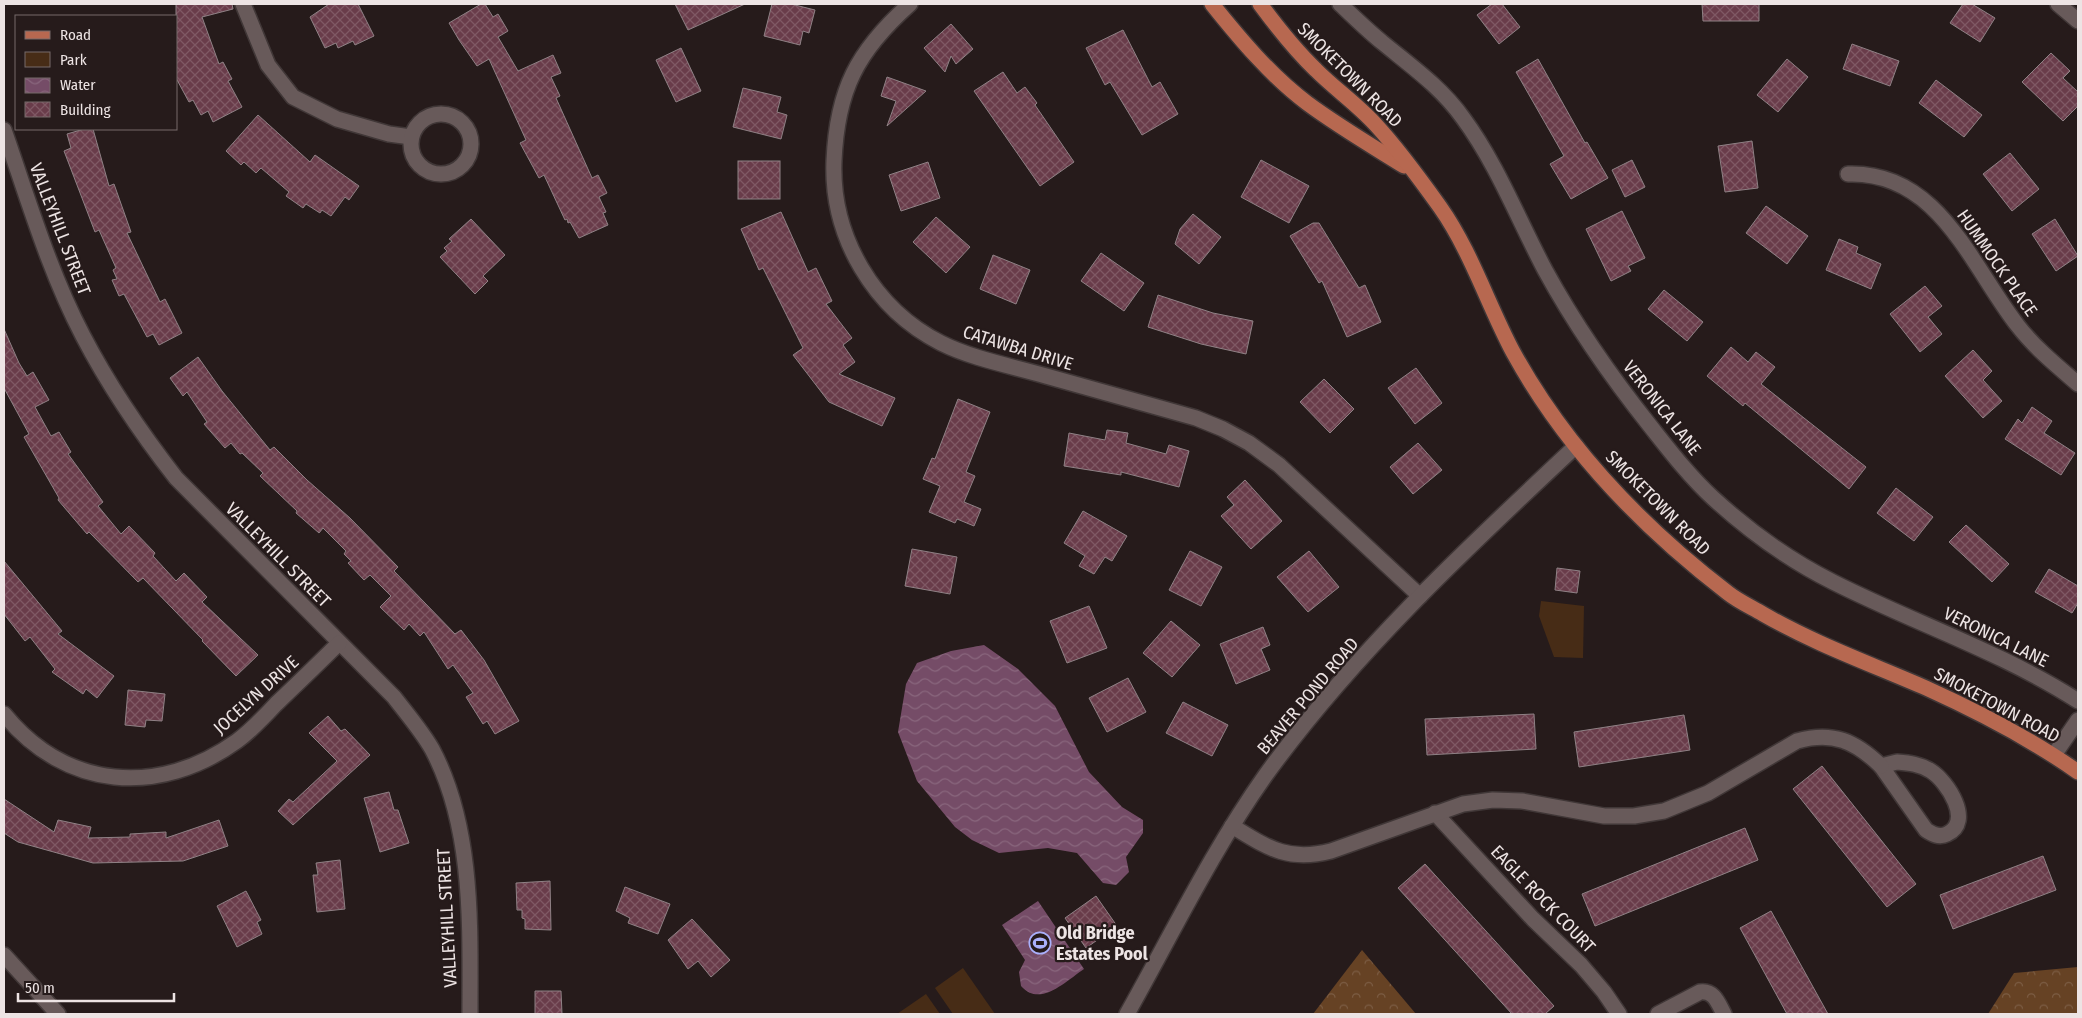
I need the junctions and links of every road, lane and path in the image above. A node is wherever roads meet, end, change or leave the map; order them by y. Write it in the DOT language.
graph roads {
  1 [pos="243,4"];
  2 [pos="910,4"];
  3 [pos="1212,4"];
  4 [pos="1260,4"];
  5 [pos="1340,4"];
  6 [pos="2058,4"];
  7 [pos="2078,21"];
  8 [pos="4,130"];
  9 [pos="411,137"];
  10 [pos="1414,172"];
  11 [pos="1848,174"];
  12 [pos="2078,384"];
  13 [pos="1576,446"];
  14 [pos="1420,596"];
  15 [pos="339,643"];
  16 [pos="2078,701"];
  17 [pos="4,714"];
  18 [pos="2078,720"];
  19 [pos="2054,755"];
  20 [pos="1881,766"];
  21 [pos="2078,772"];
  22 [pos="1435,813"];
  23 [pos="1232,826"];
  24 [pos="4,955"];
  25 [pos="58,1014"];
  26 [pos="470,1014"];
  27 [pos="1127,1014"];
  28 [pos="1619,1014"];
  29 [pos="1658,1014"];
  30 [pos="1724,1014"];
  1 -- 9 [label="street"];
  2 -- 14 [label="street, CATAWBA DRIVE"];
  3 -- 10 [label="main road, SMOKETOWN ROAD"];
  4 -- 10 [label="main road, SMOKETOWN ROAD"];
  5 -- 16 [label="street, VERONICA LANE"];
  6 -- 7 [label="street"];
  8 -- 15 [label="street, VALLEYHILL STREET"];
  10 -- 13 [label="main road, SMOKETOWN ROAD"];
  11 -- 12 [label="street, HUMMOCK PLACE"];
  13 -- 14 [label="street, BEAVER POND ROAD"];
  13 -- 19 [label="main road, SMOKETOWN ROAD"];
  14 -- 23 [label="street, BEAVER POND ROAD"];
  15 -- 17 [label="street, JOCELYN DRIVE"];
  15 -- 26 [label="street, VALLEYHILL STREET"];
  18 -- 19 [label="street"];
  19 -- 21 [label="main road, SMOKETOWN ROAD"];
  20 -- 20 [label="street"];
  20 -- 22 [label="street"];
  22 -- 23 [label="street"];
  22 -- 28 [label="street, EAGLE ROCK COURT"];
  23 -- 27 [label="street, BEAVER POND ROAD"];
  24 -- 25 [label="street"];
  29 -- 30 [label="street"];
}
